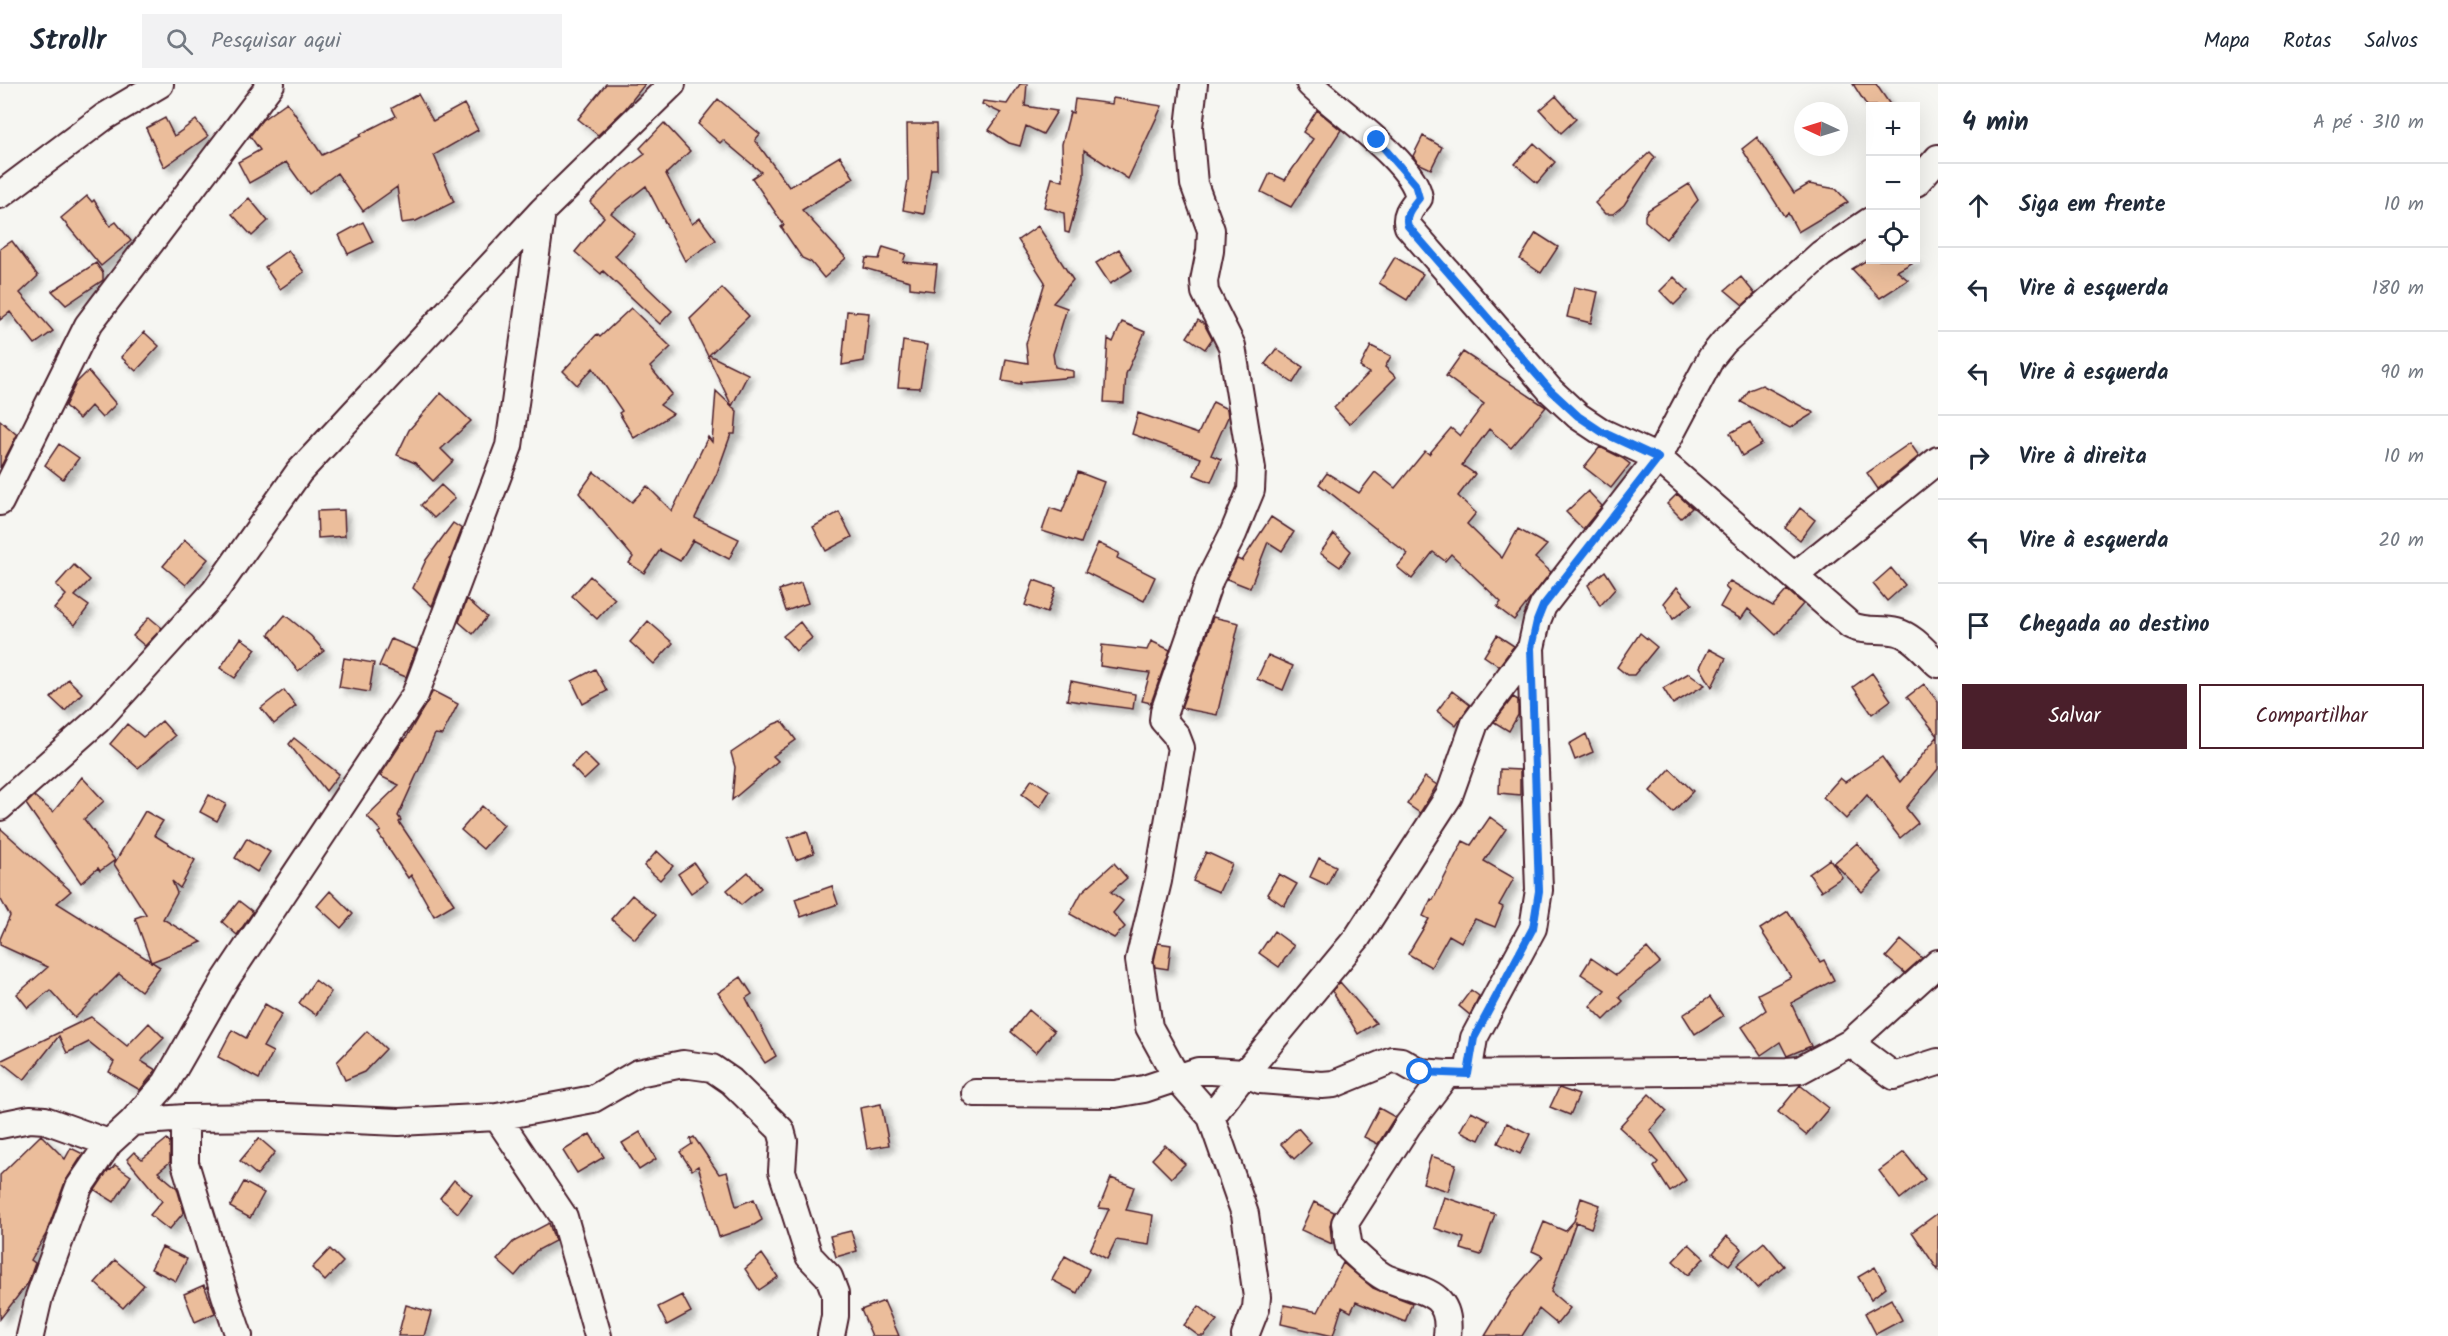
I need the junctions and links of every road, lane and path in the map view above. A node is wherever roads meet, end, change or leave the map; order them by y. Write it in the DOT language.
graph roads {
  1 [pos="160,84"];
  2 [pos="271,84"];
  3 [pos="672,84"];
  4 [pos="1194,84"];
  5 [pos="1310,84"];
  6 [pos="1938,158"];
  7 [pos="1920,178"];
  8 [pos="0,195"];
  9 [pos="542,211"];
  10 [pos="1866,224"];
  11 [pos="1658,458"];
  12 [pos="1938,460"];
  13 [pos="0,502"];
  14 [pos="1794,576"];
  15 [pos="1531,648"];
  16 [pos="1938,664"];
  17 [pos="0,807"];
  18 [pos="1938,963"];
  19 [pos="1850,1043"];
  20 [pos="1938,1062"];
  21 [pos="1245,1073"];
  22 [pos="1457,1074"];
  23 [pos="1177,1078"];
  24 [pos="975,1093"];
  25 [pos="497,1117"];
  26 [pos="1211,1117"];
  27 [pos="185,1118"];
  28 [pos="132,1122"];
  29 [pos="0,1125"];
  30 [pos="109,1143"];
  31 [pos="30,1336"];
  32 [pos="240,1336"];
  33 [pos="598,1336"];
  34 [pos="831,1336"];
  35 [pos="1245,1336"];
  36 [pos="1447,1336"];
  1 -- 8 [label="street"];
  2 -- 13 [label="street"];
  3 -- 9 [label="street"];
  4 -- 23 [label="street"];
  5 -- 11 [label="street"];
  6 -- 7 [label="street"];
  9 -- 17 [label="street"];
  9 -- 28 [label="street"];
  10 -- 11 [label="street"];
  11 -- 14 [label="street"];
  11 -- 15 [label="street"];
  12 -- 14 [label="street"];
  14 -- 16 [label="street"];
  15 -- 21 [label="street"];
  15 -- 22 [label="street"];
  18 -- 19 [label="street"];
  19 -- 20 [label="street"];
  19 -- 22 [label="street"];
  21 -- 22 [label="street"];
  21 -- 23 [label="street"];
  21 -- 26 [label="street"];
  22 -- 36 [label="street"];
  23 -- 24 [label="street"];
  23 -- 26 [label="street"];
  25 -- 27 [label="street"];
  25 -- 33 [label="street"];
  25 -- 34 [label="street"];
  26 -- 35 [label="street"];
  27 -- 28 [label="street"];
  27 -- 32 [label="street"];
  28 -- 30 [label="street"];
  29 -- 30 [label="street"];
  30 -- 31 [label="street"];
}
